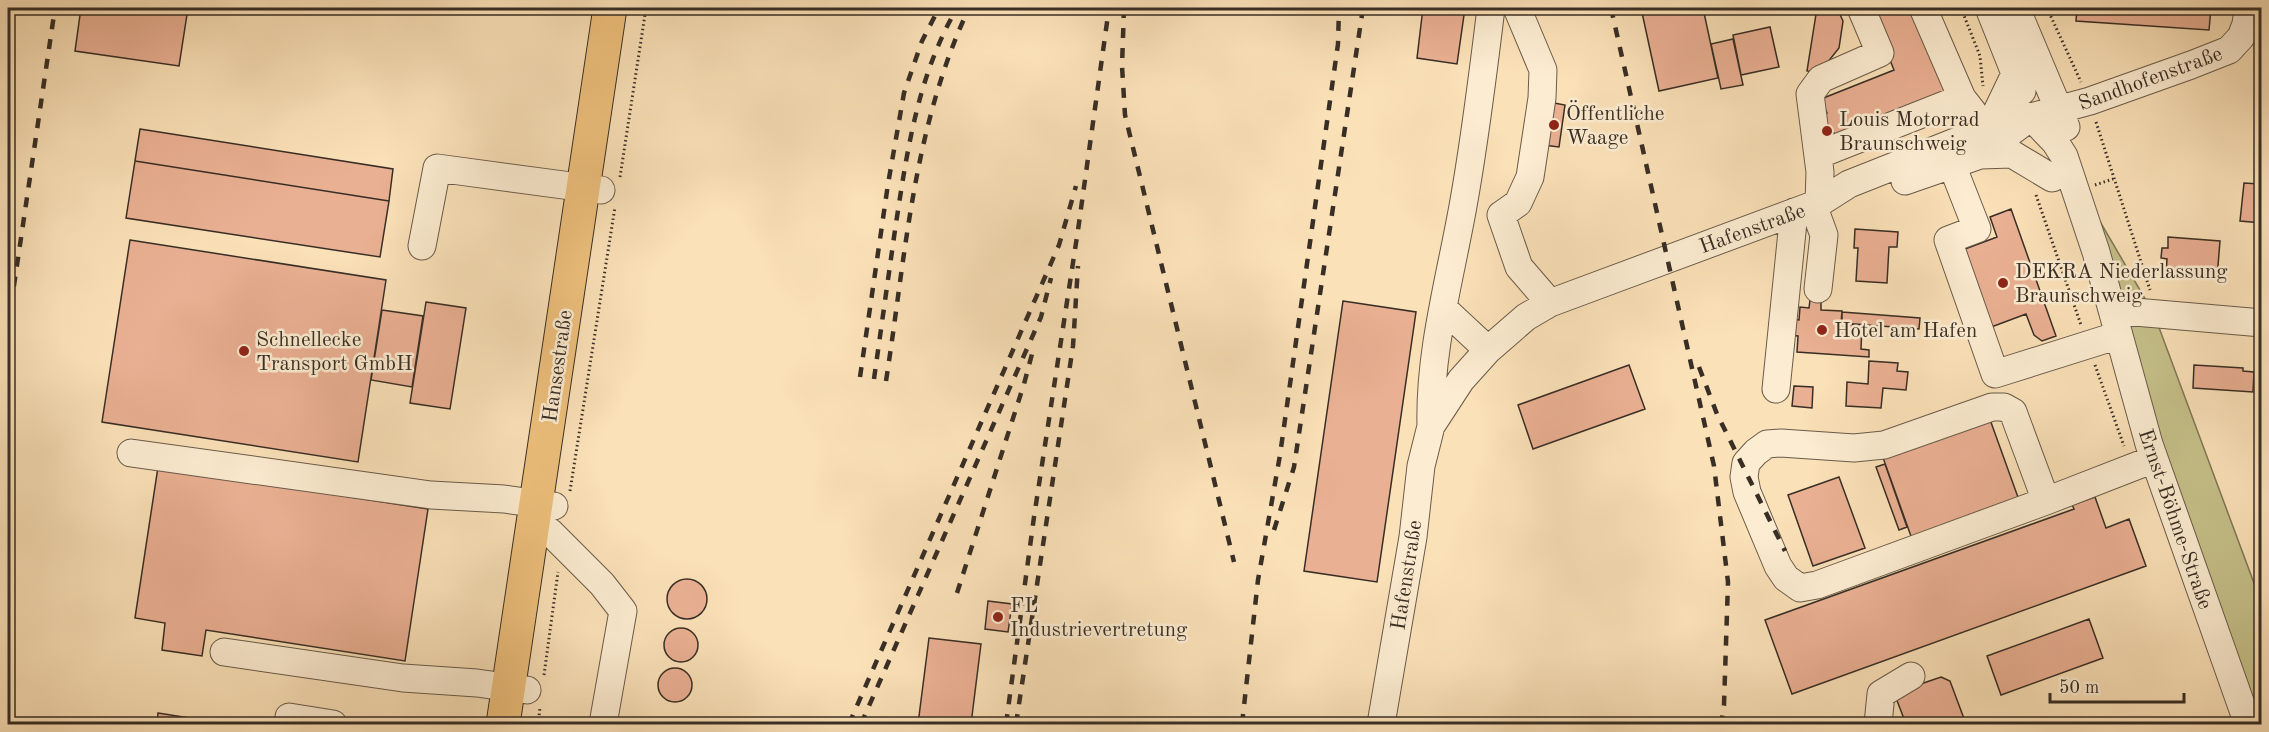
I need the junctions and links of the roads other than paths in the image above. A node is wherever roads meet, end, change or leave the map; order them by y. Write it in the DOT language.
graph roads {
  1 [pos="610,8"];
  2 [pos="627,8"];
  3 [pos="1491,8"];
  4 [pos="1518,8"];
  5 [pos="1861,8"];
  6 [pos="1923,8"];
  7 [pos="1989,8"];
  8 [pos="2016,8"];
  9 [pos="2248,8"];
  10 [pos="1487,37"];
  11 [pos="1533,47"];
  12 [pos="2015,74"];
  13 [pos="1982,106"];
  14 [pos="2060,110"];
  15 [pos="2031,117"];
  16 [pos="1980,155"];
  17 [pos="1818,156"];
  18 [pos="1952,165"];
  19 [pos="2043,184"];
  20 [pos="605,191"];
  21 [pos="1463,205"];
  22 [pos="1809,207"];
  23 [pos="1501,215"];
  24 [pos="422,246"];
  25 [pos="1818,289"];
  26 [pos="1550,303"];
  27 [pos="1443,308"];
  28 [pos="2115,323"];
  29 [pos="2262,323"];
  30 [pos="1488,350"];
  31 [pos="1776,389"];
  32 [pos="1431,426"];
  33 [pos="130,453"];
  34 [pos="2143,464"];
  35 [pos="2046,501"];
  36 [pos="554,517"];
  37 [pos="225,652"];
  38 [pos="1911,676"];
  39 [pos="528,697"];
  40 [pos="2250,709"];
  41 [pos="289,717"];
  42 [pos="333,724"];
  43 [pos="503,724"];
  44 [pos="603,724"];
  45 [pos="1382,724"];
  46 [pos="1878,724"];
  1 -- 20 [label="main road, Hansestraße"];
  2 -- 20 [label="main road, Hansestraße"];
  3 -- 10 [label="street, Hafenstraße"];
  4 -- 11 [label="street"];
  5 -- 17 [label="street"];
  6 -- 13 [label="street"];
  7 -- 12 [label="street, Ernst-Böhme-Straße"];
  8 -- 14 [label="street, Ernst-Böhme-Straße"];
  9 -- 14 [label="street, Sandhofenstraße"];
  10 -- 11 [label="street"];
  10 -- 21 [label="street, Hafenstraße"];
  11 -- 23 [label="street"];
  12 -- 13 [label="street"];
  12 -- 15 [label="street, Ernst-Böhme-Straße"];
  13 -- 15 [label="street"];
  13 -- 17 [label="street"];
  13 -- 22 [label="street, Hafenstraße"];
  14 -- 15 [label="street"];
  14 -- 28 [label="street, Ernst-Böhme-Straße"];
  15 -- 16 [label="street, Hafenstraße"];
  15 -- 19 [label="street, Ernst-Böhme-Straße"];
  15 -- 28 [label="street, Ernst-Böhme-Straße"];
  16 -- 18 [label="street, Hafenstraße"];
  16 -- 19 [label="street, Hafenstraße"];
  17 -- 22 [label="street"];
  18 -- 22 [label="street, Hafenstraße"];
  18 -- 28 [label="street"];
  19 -- 28 [label="street, Ernst-Böhme-Straße"];
  20 -- 24 [label="street"];
  20 -- 36 [label="main road, Hansestraße"];
  21 -- 23 [label="street"];
  21 -- 27 [label="street, Hafenstraße"];
  22 -- 25 [label="street"];
  22 -- 26 [label="street, Hafenstraße"];
  22 -- 31 [label="street"];
  23 -- 26 [label="street"];
  26 -- 30 [label="street, Hafenstraße"];
  27 -- 30 [label="street"];
  27 -- 32 [label="street, Hafenstraße"];
  28 -- 29 [label="street"];
  28 -- 34 [label="street, Ernst-Böhme-Straße"];
  30 -- 32 [label="street, Hafenstraße"];
  32 -- 45 [label="street, Hafenstraße"];
  33 -- 36 [label="street"];
  34 -- 35 [label="street"];
  34 -- 40 [label="street, Ernst-Böhme-Straße"];
  35 -- 35 [label="street"];
  36 -- 39 [label="main road, Hansestraße"];
  36 -- 44 [label="street"];
  37 -- 39 [label="street"];
  38 -- 46 [label="street"];
  39 -- 43 [label="main road, Hansestraße"];
  41 -- 42 [label="street"];
}
